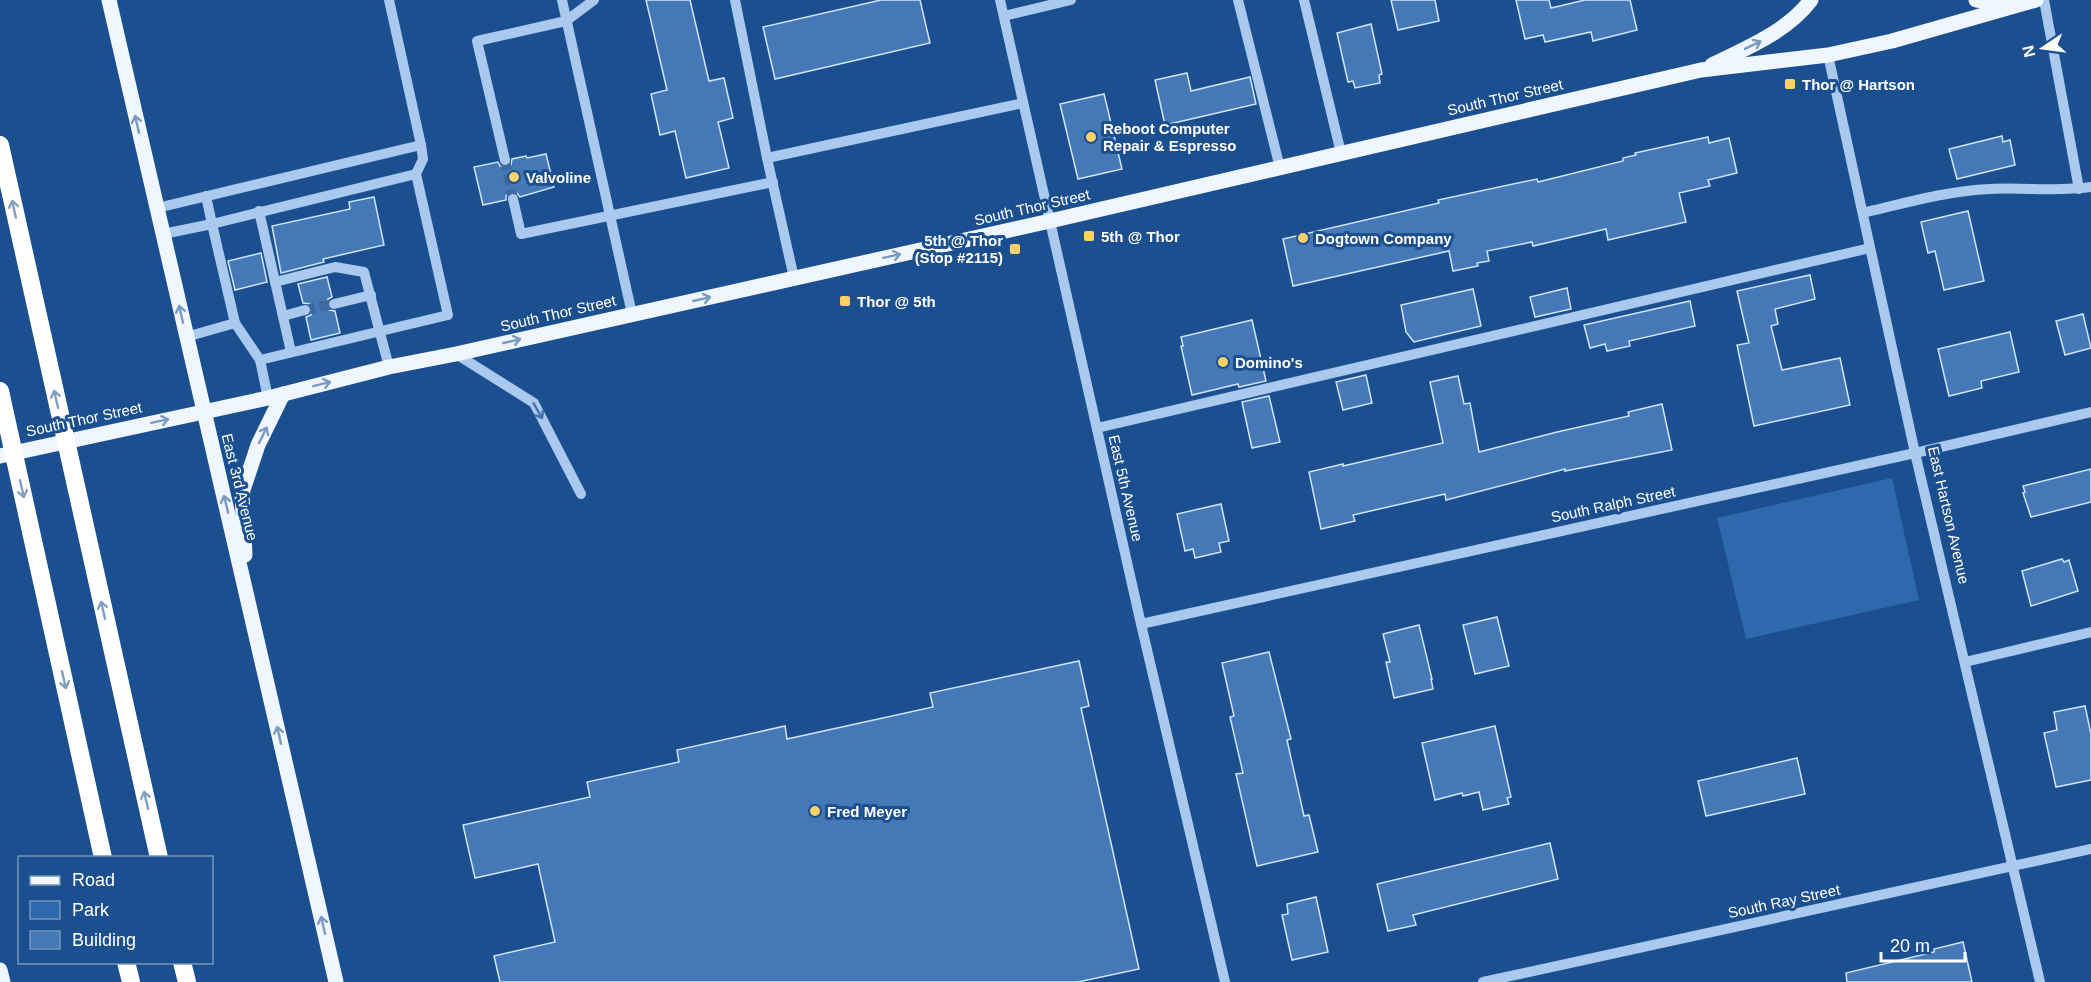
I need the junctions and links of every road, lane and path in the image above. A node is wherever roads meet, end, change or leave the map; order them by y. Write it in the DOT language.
graph roads {
  1 [pos="109,0"];
  2 [pos="389,0"];
  3 [pos="562,0"];
  4 [pos="594,0"];
  5 [pos="735,0"];
  6 [pos="1000,0"];
  7 [pos="1071,0"];
  8 [pos="1238,0"];
  9 [pos="1304,0"];
  10 [pos="1811,0"];
  11 [pos="1976,0"];
  12 [pos="2036,0"];
  13 [pos="2044,0"];
  14 [pos="2011,6"];
  15 [pos="1004,16"];
  16 [pos="566,21"];
  17 [pos="1828,55"];
  18 [pos="1701,70"];
  19 [pos="1023,103"];
  20 [pos="0,145"];
  21 [pos="421,145"];
  22 [pos="1341,153"];
  23 [pos="767,158"];
  24 [pos="505,160"];
  25 [pos="1280,168"];
  26 [pos="416,174"];
  27 [pos="773,182"];
  28 [pos="2091,187"];
  29 [pos="2079,189"];
  30 [pos="206,196"];
  31 [pos="513,199"];
  32 [pos="157,208"];
  33 [pos="259,211"];
  34 [pos="1863,213"];
  35 [pos="610,216"];
  36 [pos="1050,221"];
  37 [pos="212,224"];
  38 [pos="163,234"];
  39 [pos="1870,248"];
  40 [pos="794,278"];
  41 [pos="275,282"];
  42 [pos="371,295"];
  43 [pos="334,304"];
  44 [pos="304,310"];
  45 [pos="632,314"];
  46 [pos="283,316"];
  47 [pos="235,323"];
  48 [pos="380,332"];
  49 [pos="186,337"];
  50 [pos="291,352"];
  51 [pos="456,354"];
  52 [pos="260,360"];
  53 [pos="389,368"];
  54 [pos="0,391"];
  55 [pos="275,396"];
  56 [pos="203,412"];
  57 [pos="2091,412"];
  58 [pos="1097,428"];
  59 [pos="1915,453"];
  60 [pos="0,456"];
  61 [pos="581,494"];
  62 [pos="247,594"];
  63 [pos="1141,624"];
  64 [pos="2091,632"];
  65 [pos="1965,662"];
  66 [pos="2091,849"];
  67 [pos="103,856"];
  68 [pos="159,856"];
  69 [pos="2013,866"];
  70 [pos="126,964"];
  71 [pos="182,964"];
  72 [pos="0,970"];
  73 [pos="3,982"];
  74 [pos="131,982"];
  75 [pos="187,982"];
  76 [pos="336,982"];
  77 [pos="1225,982"];
  78 [pos="1483,982"];
  79 [pos="2040,982"];
  32 -- 1 [label="main road, East 3rd Avenue, one-way"];
  2 -- 21 [label="street"];
  3 -- 16 [label="street"];
  4 -- 16 [label="street"];
  5 -- 23 [label="street"];
  6 -- 15 [label="street, East 5th Avenue"];
  7 -- 15 [label="street"];
  8 -- 25 [label="street"];
  9 -- 22 [label="street"];
  18 -- 10 [label="main road, one-way"];
  11 -- 14 [label="main road"];
  12 -- 14 [label="main road, South Thor Street"];
  13 -- 29 [label="street"];
  14 -- 17 [label="main road, South Thor Street"];
  15 -- 19 [label="street, East 5th Avenue"];
  16 -- 24 [label="street"];
  16 -- 35 [label="street"];
  17 -- 18 [label="main road, South Thor Street"];
  17 -- 34 [label="street, East Hartson Avenue"];
  18 -- 22 [label="main road, South Thor Street"];
  19 -- 23 [label="street"];
  19 -- 36 [label="street, East 5th Avenue"];
  68 -- 20 [label="highway, one-way"];
  21 -- 26 [label="street"];
  21 -- 30 [label="street"];
  22 -- 25 [label="main road, South Thor Street"];
  23 -- 27 [label="street"];
  25 -- 36 [label="main road, South Thor Street"];
  26 -- 33 [label="street"];
  26 -- 48 [label="street"];
  27 -- 35 [label="street"];
  27 -- 40 [label="street"];
  28 -- 29 [label="street"];
  29 -- 34 [label="street"];
  30 -- 32 [label="street"];
  30 -- 37 [label="street"];
  31 -- 35 [label="street"];
  32 -- 38 [label="main road, East 3rd Avenue"];
  33 -- 37 [label="street"];
  33 -- 41 [label="street"];
  34 -- 39 [label="street, East Hartson Avenue"];
  35 -- 45 [label="street"];
  40 -- 36 [label="main road, South Thor Street, one-way"];
  36 -- 58 [label="street, East 5th Avenue"];
  37 -- 38 [label="street"];
  37 -- 47 [label="street"];
  49 -- 38 [label="main road, East 3rd Avenue, one-way"];
  39 -- 58 [label="street"];
  39 -- 59 [label="street, East Hartson Avenue"];
  45 -- 40 [label="main road, South Thor Street, one-way"];
  41 -- 42 [label="street"];
  41 -- 46 [label="street"];
  42 -- 43 [label="street"];
  42 -- 48 [label="street"];
  44 -- 46 [label="street"];
  51 -- 45 [label="main road, South Thor Street, one-way"];
  46 -- 50 [label="street"];
  47 -- 49 [label="street"];
  47 -- 52 [label="street"];
  48 -- 50 [label="street"];
  48 -- 53 [label="street"];
  49 -- 56 [label="main road, East 3rd Avenue"];
  50 -- 52 [label="street"];
  51 -- 53 [label="main road, South Thor Street"];
  51 -- 61 [label="street, one-way"];
  52 -- 55 [label="street"];
  55 -- 53 [label="main road, South Thor Street, one-way"];
  54 -- 67 [label="highway, one-way"];
  55 -- 56 [label="main road, South Thor Street"];
  62 -- 55 [label="main road, one-way"];
  60 -- 56 [label="main road, South Thor Street, one-way"];
  62 -- 56 [label="main road, East 3rd Avenue, one-way"];
  57 -- 59 [label="street, South Ralph Street"];
  58 -- 63 [label="street, East 5th Avenue"];
  59 -- 63 [label="street, South Ralph Street"];
  59 -- 65 [label="street, East Hartson Avenue"];
  76 -- 62 [label="main road, East 3rd Avenue, one-way"];
  63 -- 77 [label="street, East 5th Avenue"];
  64 -- 65 [label="street"];
  65 -- 69 [label="street, East Hartson Avenue"];
  66 -- 69 [label="street, South Ray Street"];
  69 -- 78 [label="street, South Ray Street"];
  69 -- 79 [label="street, East Hartson Avenue"];
  70 -- 74 [label="highway"];
  71 -- 75 [label="highway"];
  72 -- 73 [label="main road"];
}
